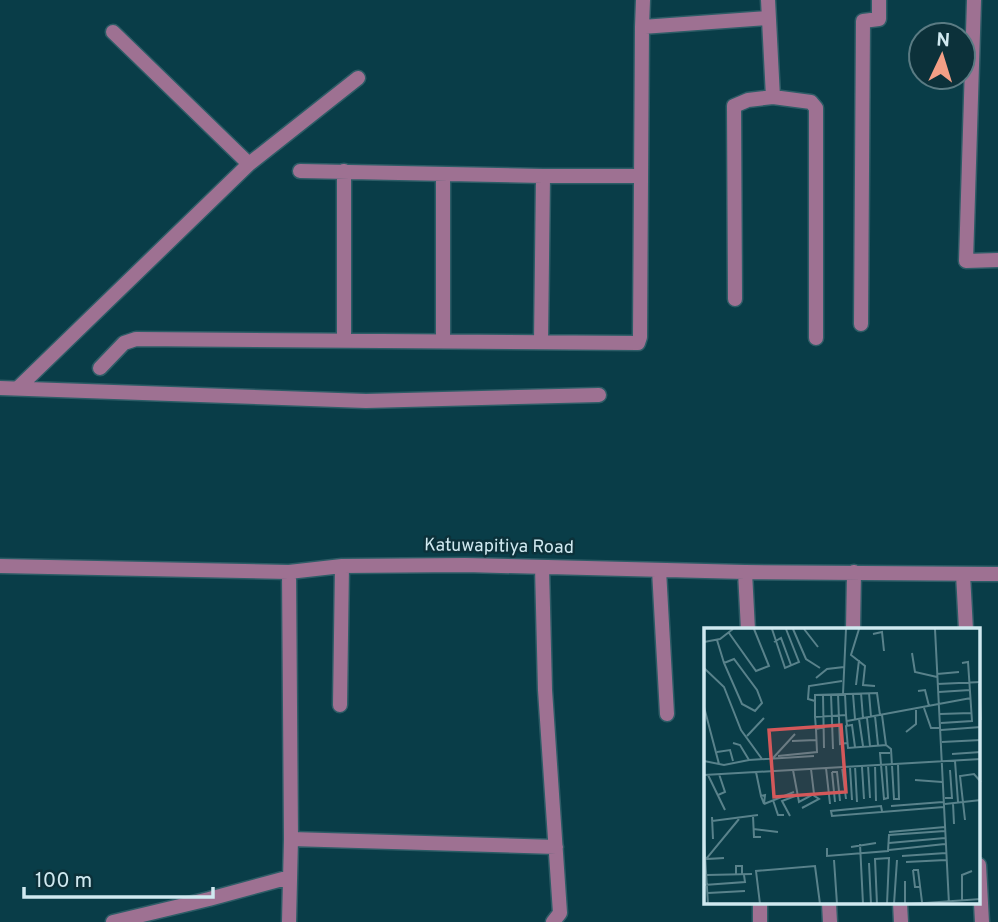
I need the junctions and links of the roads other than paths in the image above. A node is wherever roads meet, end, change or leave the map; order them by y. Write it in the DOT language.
graph roads {
  1 [pos="643,0"];
  2 [pos="768,0"];
  3 [pos="879,0"];
  4 [pos="974,0"];
  5 [pos="768,18"];
  6 [pos="642,27"];
  7 [pos="113,32"];
  8 [pos="358,78"];
  9 [pos="773,97"];
  10 [pos="249,164"];
  11 [pos="300,170"];
  12 [pos="344,172"];
  13 [pos="443,174"];
  14 [pos="542,176"];
  15 [pos="640,176"];
  16 [pos="998,260"];
  17 [pos="735,299"];
  18 [pos="861,324"];
  19 [pos="816,338"];
  20 [pos="344,340"];
  21 [pos="443,341"];
  22 [pos="541,342"];
  23 [pos="100,368"];
  24 [pos="19,387"];
  25 [pos="0,388"];
  26 [pos="599,395"];
  27 [pos="0,566"];
  28 [pos="342,566"];
  29 [pos="542,567"];
  30 [pos="659,569"];
  31 [pos="289,572"];
  32 [pos="745,572"];
  33 [pos="854,572"];
  34 [pos="963,574"];
  35 [pos="998,574"];
  36 [pos="748,628"];
  37 [pos="853,628"];
  38 [pos="966,628"];
  39 [pos="340,705"];
  40 [pos="667,714"];
  41 [pos="291,839"];
  42 [pos="556,846"];
  43 [pos="290,877"];
  44 [pos="981,903"];
  45 [pos="760,904"];
  46 [pos="829,904"];
  47 [pos="900,904"];
  48 [pos="113,922"];
  49 [pos="288,922"];
  50 [pos="553,922"];
  51 [pos="760,922"];
  52 [pos="830,922"];
  53 [pos="901,922"];
  54 [pos="982,922"];
  1 -- 6 [label="street"];
  2 -- 5 [label="street"];
  3 -- 18 [label="street"];
  4 -- 16 [label="street"];
  5 -- 6 [label="street"];
  5 -- 9 [label="street"];
  6 -- 15 [label="street"];
  7 -- 10 [label="street"];
  8 -- 10 [label="street"];
  9 -- 17 [label="street"];
  9 -- 19 [label="street"];
  10 -- 24 [label="street"];
  11 -- 12 [label="street"];
  12 -- 13 [label="street"];
  12 -- 20 [label="street"];
  13 -- 14 [label="street"];
  13 -- 21 [label="street"];
  14 -- 15 [label="street"];
  14 -- 22 [label="street"];
  15 -- 22 [label="street"];
  20 -- 21 [label="street"];
  20 -- 23 [label="street"];
  21 -- 22 [label="street"];
  24 -- 25 [label="street"];
  24 -- 26 [label="street"];
  27 -- 31 [label="street, Katuwapitiya Road"];
  28 -- 29 [label="street, Katuwapitiya Road"];
  28 -- 31 [label="street, Katuwapitiya Road"];
  28 -- 39 [label="street"];
  29 -- 30 [label="street, Katuwapitiya Road"];
  29 -- 42 [label="street"];
  30 -- 32 [label="street, Katuwapitiya Road"];
  30 -- 40 [label="street"];
  31 -- 41 [label="street"];
  32 -- 33 [label="street, Katuwapitiya Road"];
  32 -- 36 [label="street"];
  33 -- 34 [label="street, Katuwapitiya Road"];
  33 -- 37 [label="street"];
  34 -- 35 [label="street, Katuwapitiya Road"];
  34 -- 38 [label="street"];
  41 -- 42 [label="street"];
  41 -- 43 [label="street"];
  42 -- 50 [label="street"];
  43 -- 48 [label="street"];
  43 -- 49 [label="street"];
  44 -- 54 [label="street"];
  45 -- 51 [label="street"];
  46 -- 52 [label="street"];
  47 -- 53 [label="street"];
}
